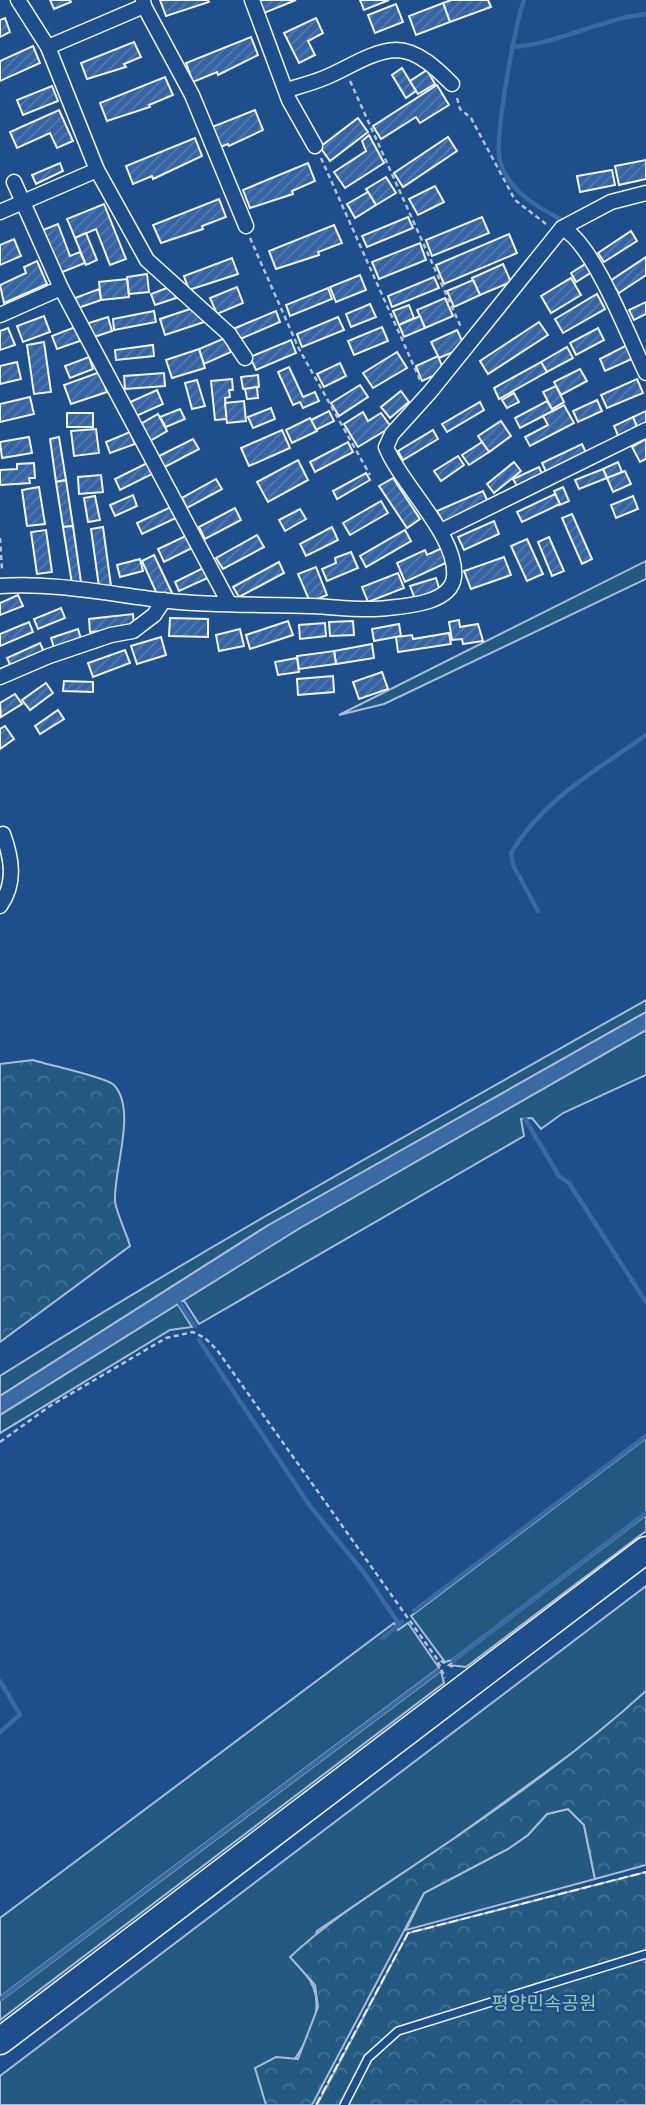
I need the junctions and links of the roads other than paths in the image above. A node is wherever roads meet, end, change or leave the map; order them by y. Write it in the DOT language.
graph roads {
  1 [pos="18,0"];
  2 [pos="252,0"];
  3 [pos="143,3"];
  4 [pos="48,47"];
  5 [pos="452,84"];
  6 [pos="287,90"];
  7 [pos="315,146"];
  8 [pos="97,170"];
  9 [pos="13,182"];
  10 [pos="646,193"];
  11 [pos="23,203"];
  12 [pos="0,212"];
  13 [pos="246,226"];
  14 [pos="562,228"];
  15 [pos="61,288"];
  16 [pos="0,315"];
  17 [pos="244,358"];
  18 [pos="646,373"];
  19 [pos="646,430"];
  20 [pos="441,531"];
  21 [pos="1,586"];
  22 [pos="164,600"];
  23 [pos="229,603"];
  24 [pos="0,677"];
  25 [pos="3,834"];
  26 [pos="0,906"];
  27 [pos="646,1550"];
  28 [pos="646,1572"];
  29 [pos="646,1954"];
  30 [pos="0,2041"];
  31 [pos="0,2062"];
  32 [pos="344,2105"];
  1 -- 4 [label="street"];
  2 -- 6 [label="street"];
  3 -- 4 [label="street"];
  3 -- 13 [label="street"];
  4 -- 8 [label="street"];
  5 -- 6 [label="street"];
  6 -- 7 [label="street"];
  8 -- 11 [label="street"];
  8 -- 17 [label="street"];
  9 -- 11 [label="street"];
  10 -- 14 [label="street"];
  11 -- 12 [label="street"];
  11 -- 15 [label="street"];
  14 -- 18 [label="street"];
  14 -- 20 [label="street"];
  15 -- 16 [label="street"];
  15 -- 23 [label="street"];
  19 -- 20 [label="street"];
  20 -- 23 [label="street"];
  21 -- 22 [label="street"];
  22 -- 23 [label="street"];
  22 -- 24 [label="street"];
  25 -- 26 [label="street"];
  27 -- 30 [label="highway"];
  28 -- 31 [label="highway"];
  29 -- 32 [label="lane"];
}
